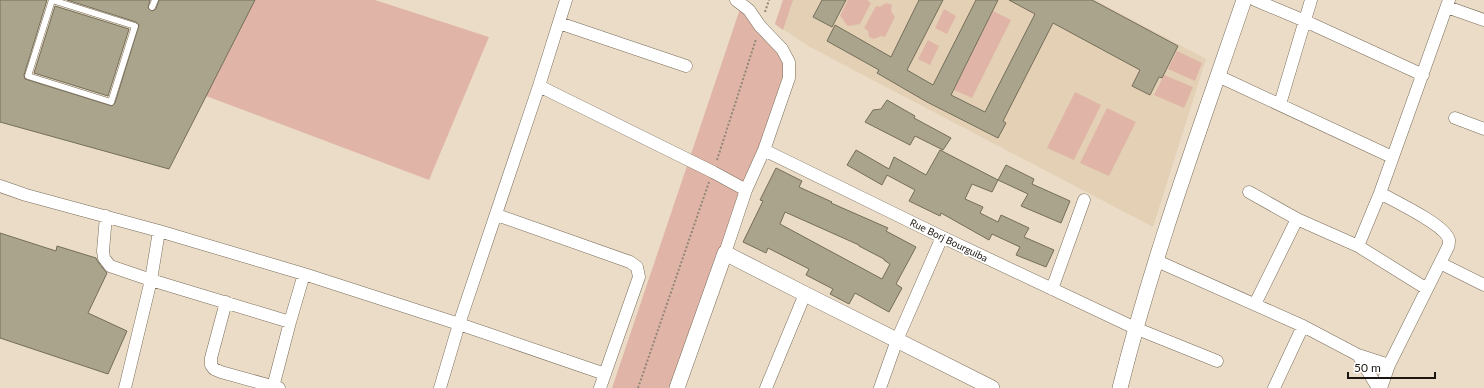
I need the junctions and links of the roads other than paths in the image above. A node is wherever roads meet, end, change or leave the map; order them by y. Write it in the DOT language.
graph roads {
  1 [pos="155,0"];
  2 [pos="566,0"];
  3 [pos="736,0"];
  4 [pos="1244,0"];
  5 [pos="1255,0"];
  6 [pos="1311,0"];
  7 [pos="66,2"];
  8 [pos="1448,3"];
  9 [pos="152,7"];
  10 [pos="1484,20"];
  11 [pos="1305,21"];
  12 [pos="559,23"];
  13 [pos="686,66"];
  14 [pos="1422,75"];
  15 [pos="1218,76"];
  16 [pos="539,86"];
  17 [pos="1280,104"];
  18 [pos="1455,118"];
  19 [pos="1484,129"];
  20 [pos="764,150"];
  21 [pos="1392,156"];
  22 [pos="0,186"];
  23 [pos="746,190"];
  24 [pos="1249,192"];
  25 [pos="1380,193"];
  26 [pos="1084,200"];
  27 [pos="497,214"];
  28 [pos="106,216"];
  29 [pos="1297,218"];
  30 [pos="159,231"];
  31 [pos="942,237"];
  32 [pos="1358,246"];
  33 [pos="725,252"];
  34 [pos="1157,260"];
  35 [pos="1440,263"];
  36 [pos="304,274"];
  37 [pos="151,280"];
  38 [pos="1484,285"];
  39 [pos="1052,289"];
  40 [pos="1427,289"];
  41 [pos="804,294"];
  42 [pos="226,302"];
  43 [pos="1255,304"];
  44 [pos="290,322"];
  45 [pos="459,324"];
  46 [pos="1303,326"];
  47 [pos="1135,328"];
  48 [pos="897,340"];
  49 [pos="1358,355"];
  50 [pos="1217,361"];
  51 [pos="1389,366"];
  52 [pos="605,374"];
  53 [pos="276,387"];
  54 [pos="125,388"];
  55 [pos="440,388"];
  56 [pos="600,388"];
  57 [pos="677,388"];
  58 [pos="766,388"];
  59 [pos="880,388"];
  60 [pos="992,388"];
  61 [pos="1120,388"];
  62 [pos="1274,388"];
  63 [pos="1379,388"];
  1 -- 9 [label="lane"];
  2 -- 12 [label="street"];
  3 -- 20 [label="street"];
  4 -- 15 [label="street"];
  5 -- 11 [label="street"];
  6 -- 11 [label="street"];
  7 -- 7 [label="lane"];
  8 -- 10 [label="street"];
  8 -- 14 [label="street"];
  11 -- 14 [label="street"];
  11 -- 17 [label="street"];
  12 -- 13 [label="street"];
  12 -- 16 [label="street"];
  14 -- 21 [label="street"];
  15 -- 17 [label="street"];
  15 -- 34 [label="street"];
  16 -- 23 [label="street"];
  16 -- 27 [label="street"];
  17 -- 21 [label="street"];
  18 -- 19 [label="street"];
  20 -- 23 [label="street"];
  20 -- 31 [label="street, Rue Borj Bourguiba"];
  21 -- 25 [label="street"];
  22 -- 28 [label="street"];
  23 -- 33 [label="street"];
  24 -- 29 [label="street"];
  25 -- 32 [label="street"];
  25 -- 35 [label="street"];
  26 -- 39 [label="street"];
  27 -- 45 [label="street"];
  27 -- 52 [label="street"];
  28 -- 30 [label="street"];
  28 -- 37 [label="street"];
  29 -- 32 [label="street"];
  29 -- 43 [label="street"];
  30 -- 36 [label="street"];
  30 -- 37 [label="street"];
  31 -- 39 [label="street, Rue Borj Bourguiba"];
  31 -- 48 [label="street"];
  32 -- 40 [label="street"];
  33 -- 41 [label="street"];
  33 -- 57 [label="street"];
  34 -- 43 [label="street"];
  34 -- 47 [label="street"];
  35 -- 38 [label="street"];
  35 -- 40 [label="street"];
  36 -- 44 [label="street"];
  36 -- 45 [label="street"];
  37 -- 42 [label="street"];
  37 -- 54 [label="street"];
  39 -- 47 [label="street, Rue Borj Bourguiba"];
  40 -- 51 [label="street"];
  41 -- 48 [label="street"];
  41 -- 58 [label="street"];
  42 -- 44 [label="street"];
  42 -- 53 [label="street"];
  43 -- 46 [label="street"];
  44 -- 53 [label="street"];
  45 -- 52 [label="street"];
  45 -- 55 [label="street"];
  46 -- 49 [label="street"];
  46 -- 62 [label="street"];
  47 -- 50 [label="street, Rue Borj Bourguiba"];
  47 -- 61 [label="street"];
  48 -- 59 [label="street"];
  48 -- 60 [label="street"];
  49 -- 51 [label="street"];
  49 -- 63 [label="street"];
  51 -- 63 [label="street"];
  52 -- 56 [label="street"];
}
